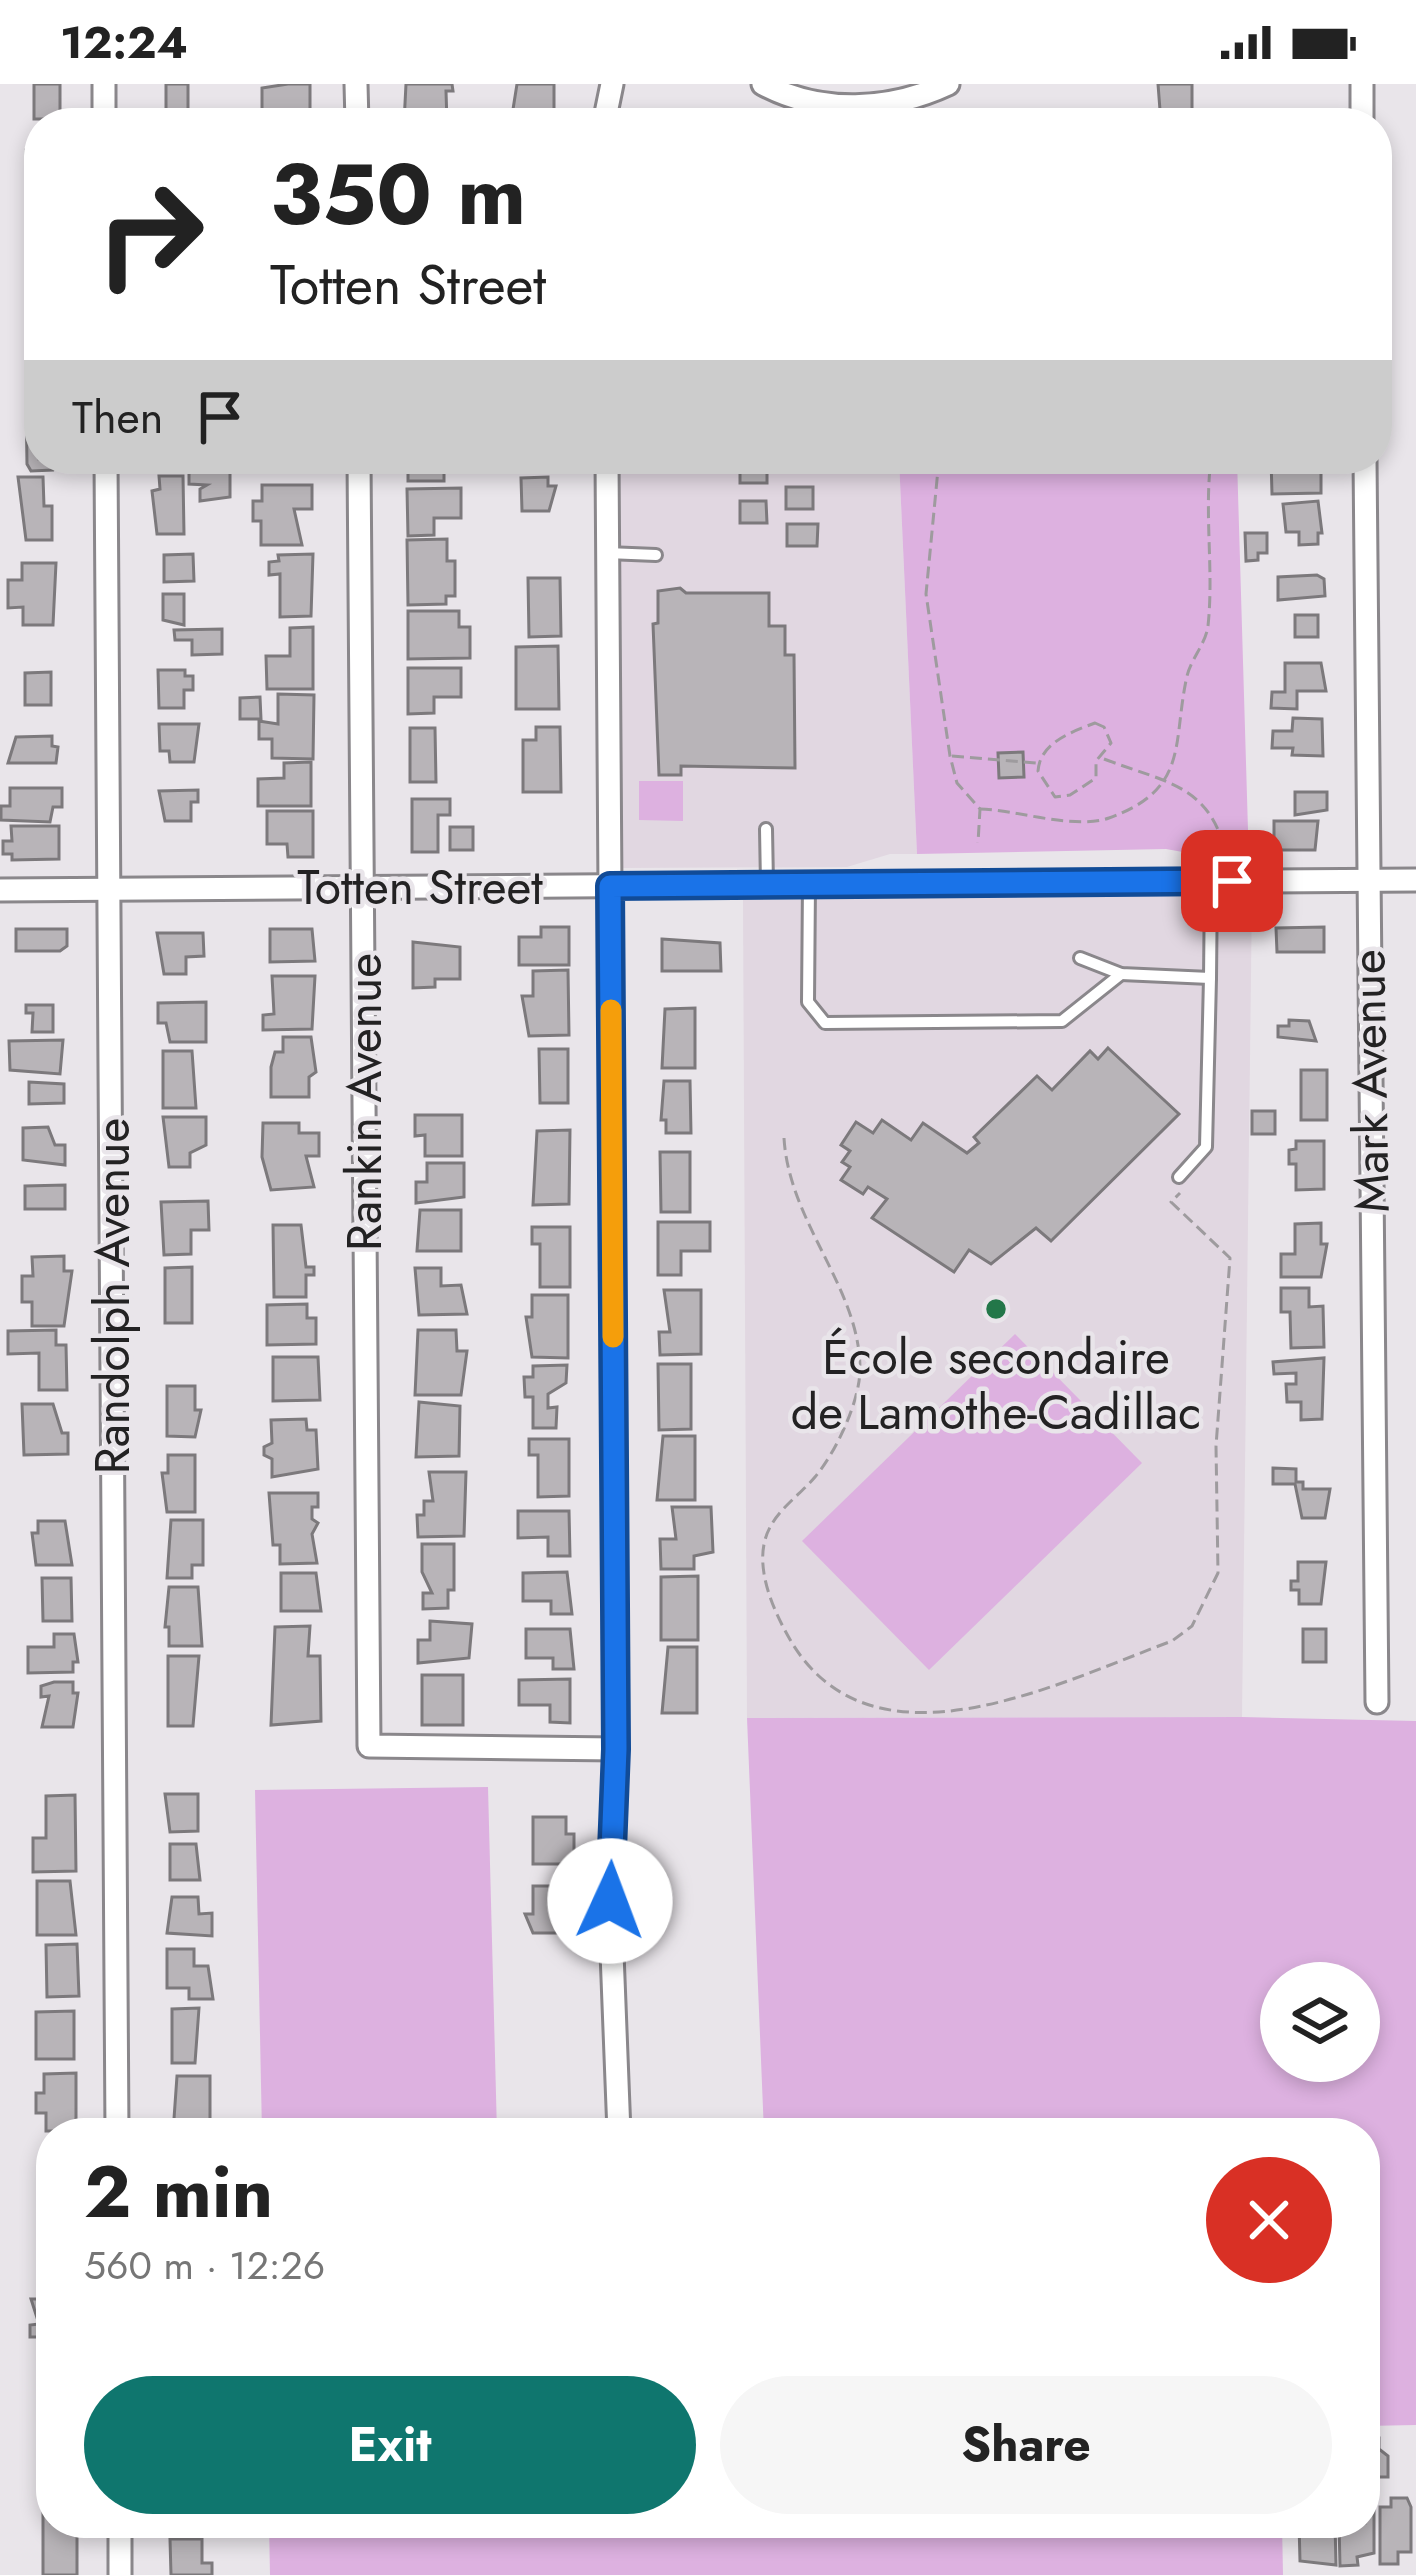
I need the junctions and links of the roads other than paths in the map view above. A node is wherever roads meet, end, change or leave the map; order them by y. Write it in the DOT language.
graph roads {
  1 [pos="948,84"];
  2 [pos="764,92"];
  3 [pos="106,474"];
  4 [pos="359,474"];
  5 [pos="607,474"];
  6 [pos="1365,474"];
  7 [pos="608,553"];
  8 [pos="656,556"];
  9 [pos="766,829"];
  10 [pos="1367,880"];
  11 [pos="1416,880"];
  12 [pos="1211,881"];
  13 [pos="767,884"];
  14 [pos="809,884"];
  15 [pos="610,886"];
  16 [pos="362,888"];
  17 [pos="0,890"];
  18 [pos="110,890"];
  19 [pos="1080,958"];
  20 [pos="1121,974"];
  21 [pos="1210,978"];
  22 [pos="1181,1183"];
  23 [pos="1377,1702"];
  24 [pos="616,1749"];
  25 [pos="117,2118"];
  26 [pos="619,2118"];
  27 [pos="120,2538"];
  28 [pos="121,2575"];
  1 -- 2 [label="street"];
  3 -- 18 [label="street, Randolph Avenue"];
  4 -- 16 [label="street, Rankin Avenue"];
  5 -- 7 [label="street"];
  6 -- 10 [label="street, Mark Avenue"];
  7 -- 8 [label="lane"];
  7 -- 15 [label="street"];
  9 -- 13 [label="lane"];
  10 -- 11 [label="street, Totten Street"];
  10 -- 12 [label="street, Totten Street"];
  10 -- 23 [label="street, Mark Avenue"];
  12 -- 14 [label="street, Totten Street"];
  12 -- 21 [label="lane"];
  13 -- 14 [label="street, Totten Street"];
  13 -- 15 [label="street, Totten Street"];
  14 -- 20 [label="lane"];
  15 -- 16 [label="street, Totten Street"];
  15 -- 24 [label="street"];
  16 -- 18 [label="street, Totten Street"];
  16 -- 24 [label="street, Rankin Avenue"];
  17 -- 18 [label="street, Totten Street"];
  18 -- 25 [label="street, Randolph Avenue"];
  19 -- 20 [label="lane"];
  20 -- 21 [label="lane"];
  21 -- 22 [label="lane"];
  24 -- 26 [label="street"];
  27 -- 28 [label="street"];
}
